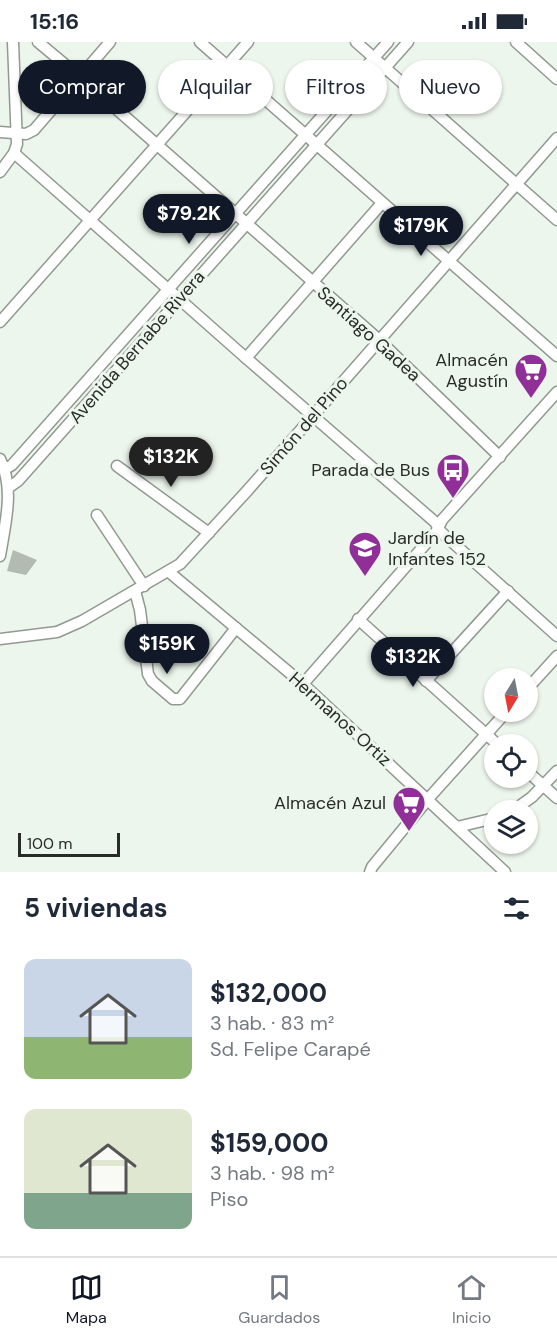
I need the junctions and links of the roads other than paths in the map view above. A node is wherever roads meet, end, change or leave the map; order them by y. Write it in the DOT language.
graph roads {
  1 [pos="13,42"];
  2 [pos="38,42"];
  3 [pos="110,42"];
  4 [pos="200,42"];
  5 [pos="248,42"];
  6 [pos="356,42"];
  7 [pos="388,42"];
  8 [pos="408,42"];
  9 [pos="522,44"];
  10 [pos="374,58"];
  11 [pos="60,60"];
  12 [pos="95,60"];
  13 [pos="220,60"];
  14 [pos="232,60"];
  15 [pos="387,66"];
  16 [pos="387,70"];
  17 [pos="557,80"];
  18 [pos="273,107"];
  19 [pos="48,114"];
  20 [pos="123,114"];
  21 [pos="184,114"];
  22 [pos="343,114"];
  23 [pos="0,132"];
  24 [pos="18,134"];
  25 [pos="304,135"];
  26 [pos="557,138"];
  27 [pos="157,144"];
  28 [pos="315,145"];
  29 [pos="14,153"];
  30 [pos="0,172"];
  31 [pos="516,183"];
  32 [pos="382,203"];
  33 [pos="236,213"];
  34 [pos="90,220"];
  35 [pos="557,220"];
  36 [pos="246,223"];
  37 [pos="448,261"];
  38 [pos="312,282"];
  39 [pos="168,290"];
  40 [pos="178,299"];
  41 [pos="0,322"];
  42 [pos="378,339"];
  43 [pos="557,356"];
  44 [pos="246,358"];
  45 [pos="557,392"];
  46 [pos="313,416"];
  47 [pos="500,457"];
  48 [pos="2,464"];
  49 [pos="117,466"];
  50 [pos="8,488"];
  51 [pos="97,515"];
  52 [pos="439,527"];
  53 [pos="209,534"];
  54 [pos="0,556"];
  55 [pos="169,572"];
  56 [pos="139,588"];
  57 [pos="508,591"];
  58 [pos="358,619"];
  59 [pos="236,628"];
  60 [pos="557,636"];
  61 [pos="0,639"];
  62 [pos="557,656"];
  63 [pos="538,677"];
  64 [pos="426,681"];
  65 [pos="303,684"];
  66 [pos="498,722"];
  67 [pos="486,734"];
  68 [pos="488,734"];
  69 [pos="484,738"];
  70 [pos="557,771"];
  71 [pos="538,781"];
  72 [pos="544,786"];
  73 [pos="557,798"];
  74 [pos="428,799"];
  75 [pos="526,800"];
  76 [pos="484,821"];
  77 [pos="457,827"];
  78 [pos="370,872"];
  79 [pos="505,872"];
  1 -- 24 [label="street"];
  2 -- 11 [label="street, Santiago Gadea"];
  3 -- 12 [label="street"];
  4 -- 13 [label="street"];
  5 -- 14 [label="street"];
  6 -- 10 [label="street"];
  7 -- 10 [label="street, Avenida Bernabe Rivera"];
  8 -- 15 [label="street, Avenida Bernabe Rivera"];
  9 -- 17 [label="street"];
  10 -- 25 [label="street, Avenida Bernabe Rivera"];
  16 -- 31 [label="street"];
  18 -- 25 [label="street"];
  19 -- 24 [label="street"];
  20 -- 27 [label="street, Santiago Gadea"];
  21 -- 27 [label="street"];
  22 -- 28 [label="street, Avenida Bernabe Rivera"];
  23 -- 24 [label="street"];
  24 -- 29 [label="street"];
  25 -- 28 [label="street"];
  25 -- 33 [label="street, Avenida Bernabe Rivera"];
  26 -- 31 [label="street, Simón del Pino"];
  27 -- 33 [label="street, Santiago Gadea"];
  27 -- 34 [label="street"];
  28 -- 32 [label="street"];
  28 -- 36 [label="street, Avenida Bernabe Rivera"];
  29 -- 30 [label="street"];
  29 -- 34 [label="street"];
  31 -- 35 [label="street"];
  31 -- 37 [label="street, Simón del Pino"];
  32 -- 37 [label="street"];
  32 -- 38 [label="street"];
  33 -- 36 [label="street, Santiago Gadea"];
  33 -- 39 [label="street, Avenida Bernabe Rivera"];
  34 -- 39 [label="street"];
  34 -- 41 [label="street"];
  36 -- 38 [label="street, Santiago Gadea"];
  36 -- 40 [label="street, Avenida Bernabe Rivera"];
  37 -- 42 [label="street, Simón del Pino"];
  37 -- 43 [label="street"];
  38 -- 42 [label="street, Santiago Gadea"];
  38 -- 44 [label="street"];
  39 -- 40 [label="street"];
  39 -- 48 [label="street, Avenida Bernabe Rivera"];
  40 -- 44 [label="street"];
  40 -- 50 [label="street, Avenida Bernabe Rivera"];
  42 -- 46 [label="street, Simón del Pino"];
  42 -- 47 [label="street, Santiago Gadea"];
  44 -- 46 [label="street"];
  45 -- 47 [label="street"];
  46 -- 52 [label="street"];
  46 -- 53 [label="street, Simón del Pino"];
  47 -- 52 [label="street"];
  48 -- 50 [label="street"];
  49 -- 53 [label="street"];
  50 -- 54 [label="street"];
  51 -- 56 [label="street"];
  52 -- 57 [label="street"];
  52 -- 58 [label="street"];
  53 -- 55 [label="street, Simón del Pino"];
  55 -- 56 [label="street, Simón del Pino"];
  55 -- 59 [label="street, Hermanos Ortiz"];
  56 -- 59 [label="street"];
  56 -- 61 [label="street, Simón del Pino"];
  57 -- 60 [label="street"];
  57 -- 64 [label="street"];
  58 -- 64 [label="street"];
  58 -- 65 [label="street"];
  59 -- 65 [label="street, Hermanos Ortiz"];
  62 -- 63 [label="street"];
  64 -- 67 [label="street"];
  65 -- 74 [label="street, Hermanos Ortiz"];
  66 -- 68 [label="street"];
  69 -- 74 [label="street"];
  70 -- 72 [label="street"];
  71 -- 72 [label="street"];
  72 -- 73 [label="street"];
  72 -- 75 [label="street"];
  74 -- 77 [label="street, Hermanos Ortiz"];
  74 -- 78 [label="street"];
  76 -- 77 [label="street"];
  77 -- 79 [label="street, Hermanos Ortiz"];
}
